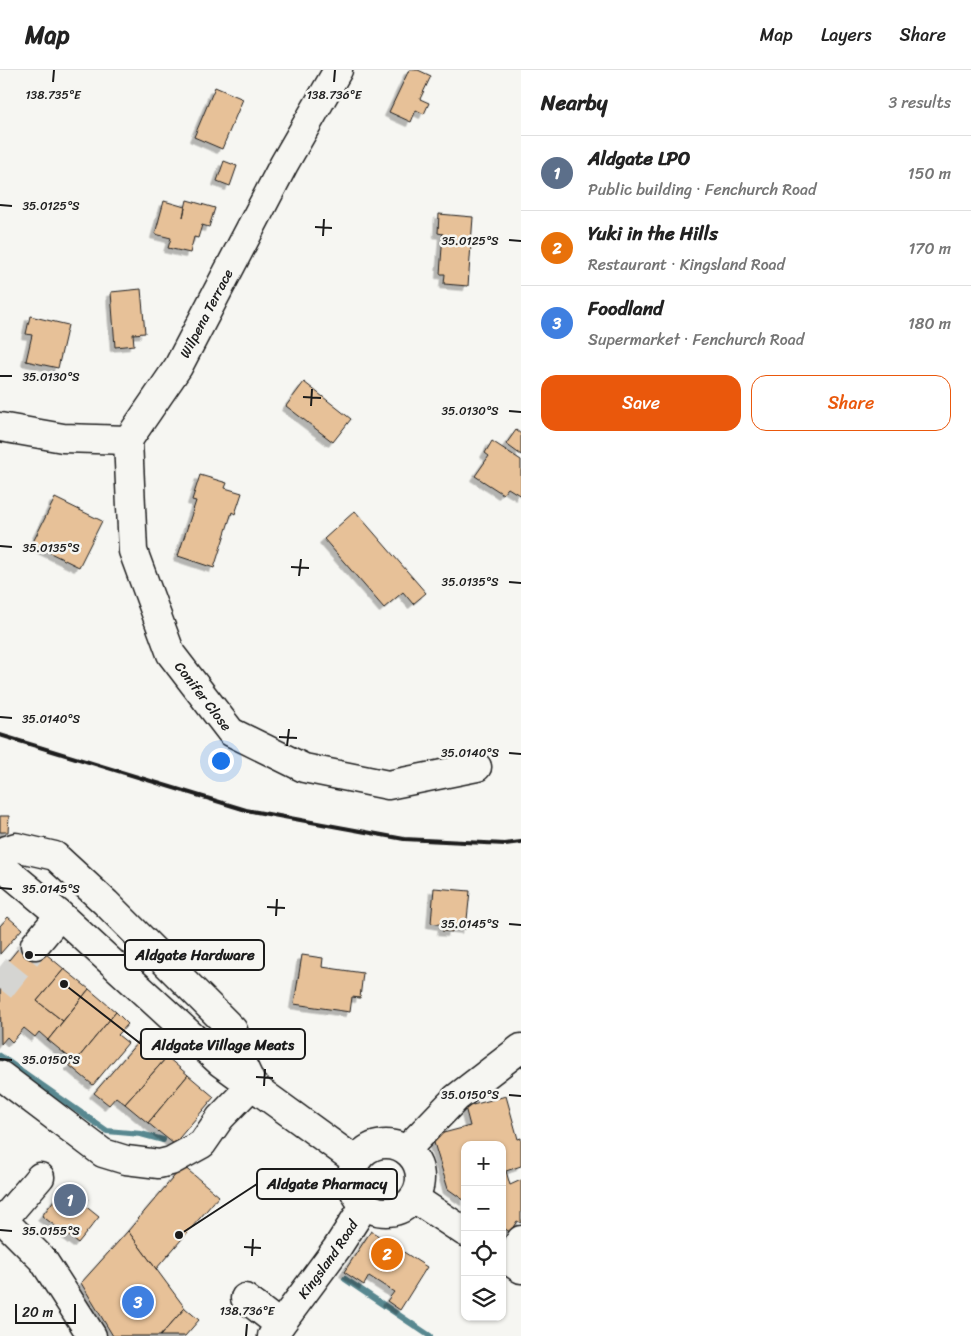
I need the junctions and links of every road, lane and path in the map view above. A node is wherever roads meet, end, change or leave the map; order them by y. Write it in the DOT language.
graph roads {
  1 [pos="338,70"];
  2 [pos="0,427"];
  3 [pos="128,440"];
  4 [pos="477,767"];
  5 [pos="0,852"];
  6 [pos="0,865"];
  7 [pos="60,915"];
  8 [pos="35,945"];
  9 [pos="521,1048"];
  10 [pos="0,1075"];
  11 [pos="252,1085"];
  12 [pos="406,1150"];
  13 [pos="356,1161"];
  14 [pos="40,1177"];
  15 [pos="414,1198"];
  16 [pos="364,1206"];
  17 [pos="2,1218"];
  18 [pos="464,1231"];
  19 [pos="245,1298"];
  20 [pos="276,1331"];
  21 [pos="92,1336"];
  1 -- 3 [label="street, Wilpena Terrace"];
  2 -- 3 [label="street"];
  3 -- 4 [label="street, Conifer Close"];
  5 -- 11 [label="street"];
  6 -- 7 [label="street"];
  7 -- 8 [label="street"];
  7 -- 11 [label="street"];
  9 -- 12 [label="street"];
  10 -- 11 [label="street"];
  11 -- 13 [label="street"];
  12 -- 13 [label="street"];
  12 -- 15 [label="street"];
  13 -- 16 [label="street"];
  14 -- 17 [label="street"];
  15 -- 16 [label="street"];
  15 -- 18 [label="street"];
  16 -- 20 [label="street, Kingsland Road"];
  17 -- 21 [label="street"];
  19 -- 20 [label="street"];
}
